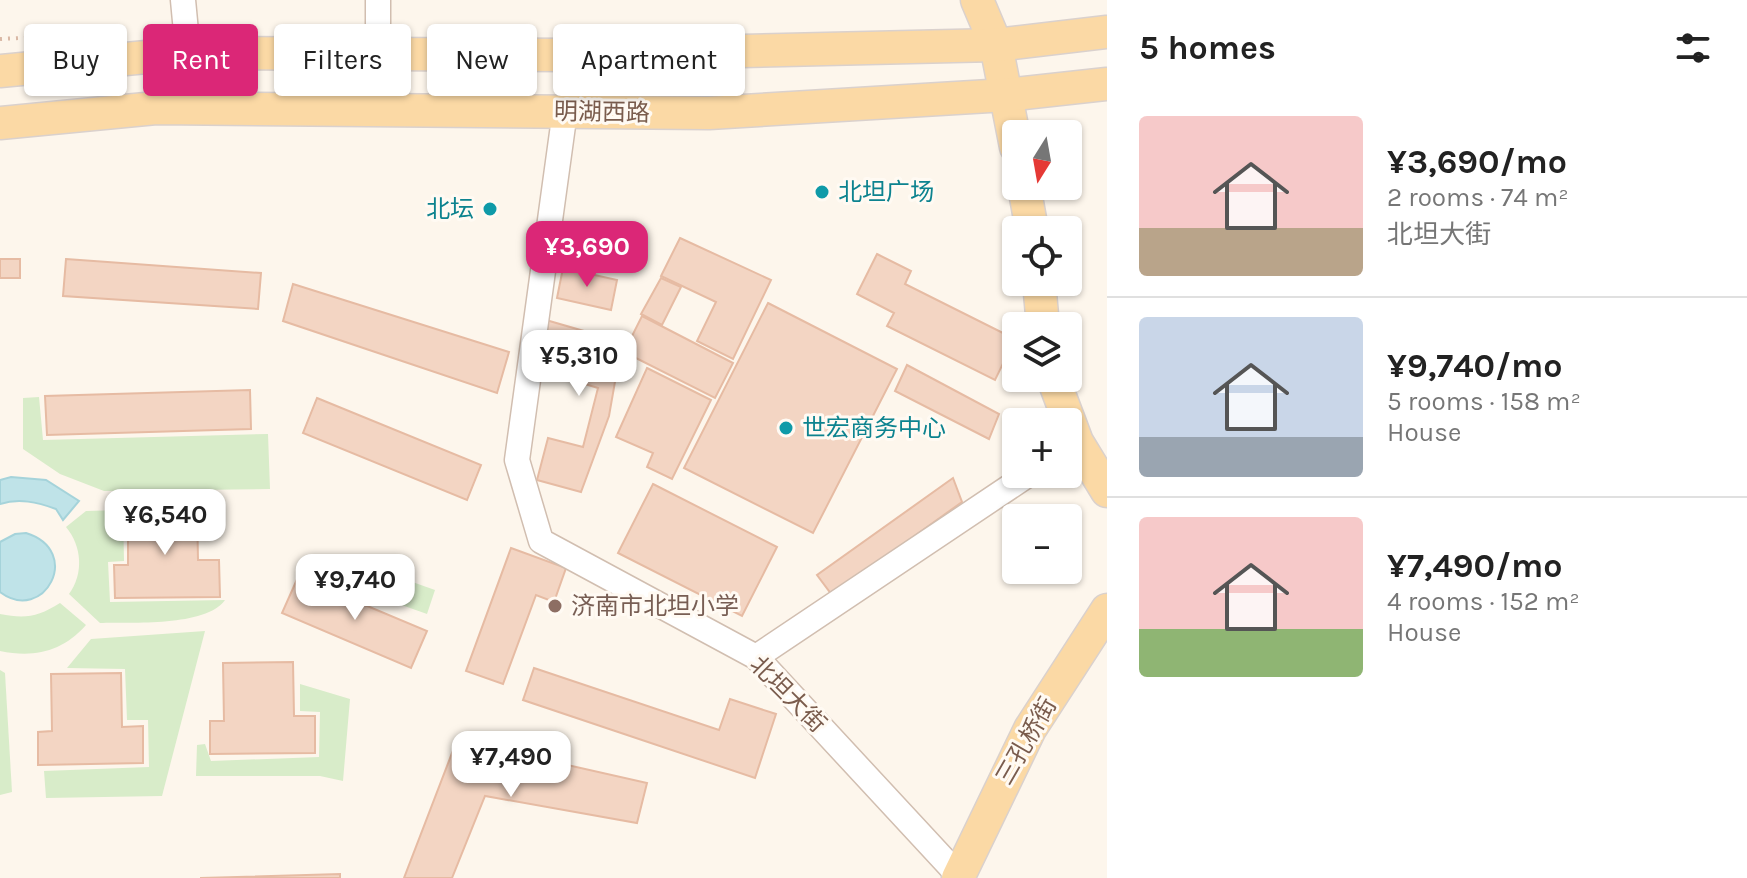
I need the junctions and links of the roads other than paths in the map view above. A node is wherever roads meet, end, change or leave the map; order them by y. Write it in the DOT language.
graph roads {
  1 [pos="183,0"];
  2 [pos="378,0"];
  3 [pos="977,0"];
  4 [pos="185,24"];
  5 [pos="378,24"];
  6 [pos="1107,32"];
  7 [pos="996,45"];
  8 [pos="411,53"];
  9 [pos="143,57"];
  10 [pos="0,71"];
  11 [pos="1107,84"];
  12 [pos="1006,95"];
  13 [pos="565,111"];
  14 [pos="1011,120"];
  15 [pos="0,123"];
  16 [pos="1082,458"];
  17 [pos="1008,488"];
  18 [pos="1107,491"];
  19 [pos="1107,610"];
  20 [pos="756,657"];
  21 [pos="958,877"];
  1 -- 4 [label="street"];
  2 -- 5 [label="street"];
  3 -- 7 [label="main road"];
  6 -- 7 [label="main road"];
  7 -- 8 [label="main road"];
  7 -- 12 [label="main road"];
  9 -- 10 [label="main road"];
  11 -- 12 [label="main road, 明湖西路"];
  12 -- 13 [label="main road, 明湖西路"];
  12 -- 14 [label="main road"];
  13 -- 15 [label="main road, 明湖西路"];
  13 -- 20 [label="street, 北坦大街"];
  16 -- 18 [label="main road"];
  17 -- 20 [label="street"];
  19 -- 21 [label="main road, 三孔桥街"];
  20 -- 21 [label="street, 北坦大街"];
}
